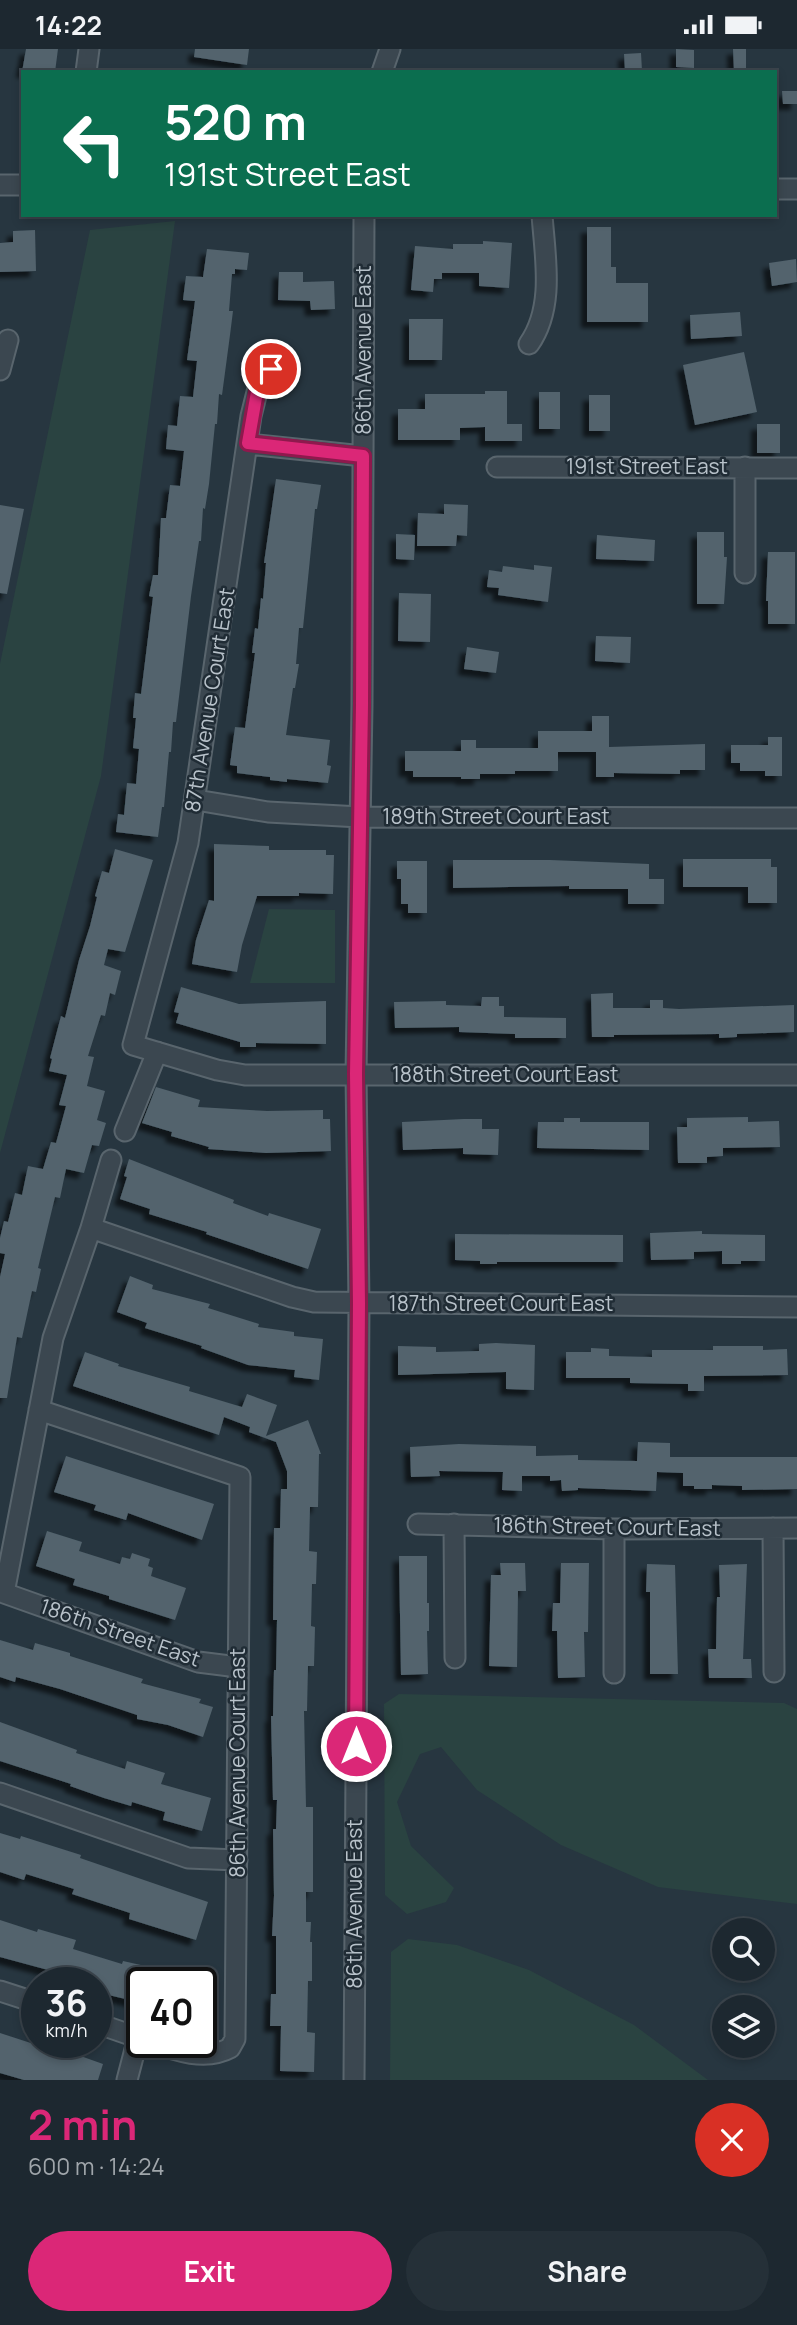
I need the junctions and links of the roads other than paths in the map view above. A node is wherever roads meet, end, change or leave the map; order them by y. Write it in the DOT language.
graph roads {
  1 [pos="89,49"];
  2 [pos="390,49"];
  3 [pos="86,70"];
  4 [pos="383,70"];
  5 [pos="0,185"];
  6 [pos="21,185"];
  7 [pos="777,189"];
  8 [pos="797,189"];
  9 [pos="364,217"];
  10 [pos="542,217"];
  11 [pos="8,340"];
  12 [pos="529,344"];
  13 [pos="279,355"];
  14 [pos="0,370"];
  15 [pos="248,443"];
  16 [pos="363,456"];
  17 [pos="497,467"];
  18 [pos="745,467"];
  19 [pos="797,468"];
  20 [pos="745,573"];
  21 [pos="196,800"];
  22 [pos="360,817"];
  23 [pos="797,818"];
  24 [pos="133,1045"];
  25 [pos="157,1052"];
  26 [pos="356,1074"];
  27 [pos="797,1075"];
  28 [pos="125,1131"];
  29 [pos="111,1160"];
  30 [pos="91,1229"];
  31 [pos="359,1303"];
  32 [pos="797,1307"];
  33 [pos="39,1410"];
  34 [pos="418,1524"];
  35 [pos="454,1524"];
  36 [pos="773,1528"];
  37 [pos="797,1528"];
  38 [pos="614,1529"];
  39 [pos="454,1658"];
  40 [pos="238,1667"];
  41 [pos="774,1672"];
  42 [pos="614,1673"];
  43 [pos="0,1793"];
  44 [pos="237,1860"];
  45 [pos="0,1991"];
  46 [pos="21,1998"];
  47 [pos="217,2053"];
  48 [pos="136,2058"];
  49 [pos="127,2080"];
  50 [pos="354,2080"];
  1 -- 3 [label="street"];
  2 -- 4 [label="street"];
  5 -- 6 [label="street"];
  7 -- 8 [label="street"];
  9 -- 16 [label="street, 86th Avenue East"];
  10 -- 12 [label="street"];
  11 -- 14 [label="street"];
  13 -- 15 [label="street, 87th Avenue Court East"];
  15 -- 16 [label="street"];
  15 -- 21 [label="street, 87th Avenue Court East"];
  16 -- 22 [label="street, 86th Avenue East"];
  17 -- 18 [label="street, 191st Street East"];
  18 -- 19 [label="street, 191st Street East"];
  18 -- 20 [label="street"];
  21 -- 22 [label="street, 189th Street Court East"];
  21 -- 24 [label="street, 87th Avenue Court East"];
  22 -- 23 [label="street, 189th Street Court East"];
  22 -- 26 [label="street, 86th Avenue East"];
  24 -- 25 [label="street, 188th Street Court East"];
  25 -- 26 [label="street, 188th Street Court East"];
  25 -- 28 [label="street"];
  26 -- 27 [label="street, 188th Street Court East"];
  26 -- 31 [label="street, 86th Avenue East"];
  29 -- 30 [label="street"];
  30 -- 31 [label="street, 187th Street Court East"];
  30 -- 33 [label="street"];
  31 -- 32 [label="street, 187th Street Court East"];
  31 -- 50 [label="street, 86th Avenue East"];
  33 -- 40 [label="street, 86th Avenue Court East"];
  33 -- 40 [label="street, 186th Street East"];
  34 -- 35 [label="street, 186th Street Court East"];
  35 -- 38 [label="street, 186th Street Court East"];
  35 -- 39 [label="street"];
  36 -- 37 [label="street, 186th Street Court East"];
  36 -- 38 [label="street, 186th Street Court East"];
  36 -- 41 [label="street"];
  38 -- 42 [label="street"];
  40 -- 44 [label="street, 86th Avenue Court East"];
  43 -- 44 [label="street"];
  44 -- 47 [label="street, 86th Avenue Court East"];
  45 -- 46 [label="street"];
  48 -- 49 [label="street"];
}
